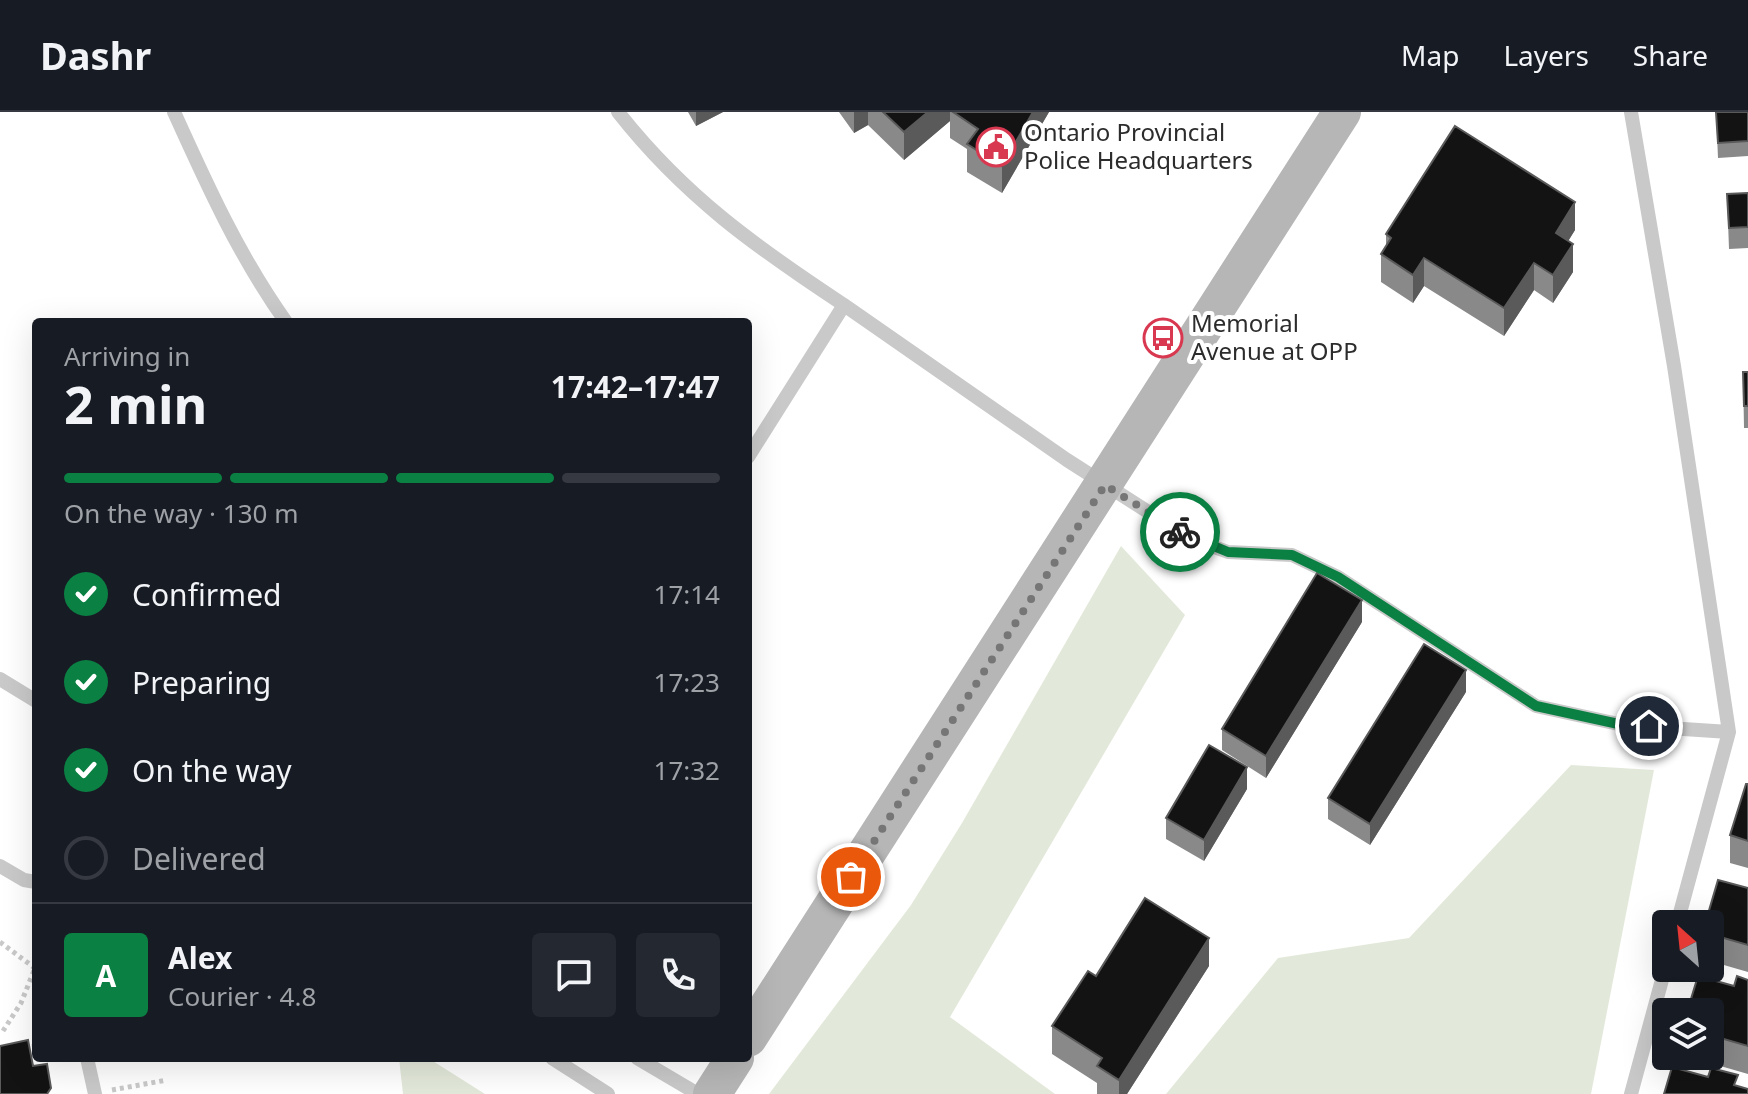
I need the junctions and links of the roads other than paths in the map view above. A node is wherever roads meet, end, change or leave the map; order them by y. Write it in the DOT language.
graph roads {
  1 [pos="174,112"];
  2 [pos="618,112"];
  3 [pos="1342,112"];
  4 [pos="1631,112"];
  5 [pos="844,305"];
  6 [pos="283,318"];
  7 [pos="752,451"];
  8 [pos="1105,485"];
  9 [pos="0,679"];
  10 [pos="32,699"];
  11 [pos="1729,732"];
  12 [pos="0,866"];
  13 [pos="32,881"];
  14 [pos="1681,910"];
  15 [pos="1661,982"];
  16 [pos="752,1032"];
  17 [pos="88,1062"];
  18 [pos="558,1062"];
  19 [pos="644,1062"];
  20 [pos="732,1062"];
  21 [pos="95,1094"];
  22 [pos="608,1094"];
  23 [pos="698,1094"];
  24 [pos="712,1094"];
  25 [pos="1631,1094"];
  1 -- 6 [label="lane"];
  2 -- 5 [label="lane"];
  3 -- 8 [label="main road"];
  4 -- 11 [label="lane"];
  5 -- 7 [label="lane"];
  5 -- 8 [label="lane"];
  8 -- 11 [label="lane"];
  8 -- 16 [label="main road"];
  9 -- 10 [label="lane"];
  11 -- 14 [label="lane"];
  12 -- 13 [label="lane"];
  15 -- 25 [label="lane"];
  17 -- 21 [label="lane"];
  18 -- 22 [label="lane"];
  19 -- 23 [label="lane"];
  20 -- 24 [label="main road"];
}
